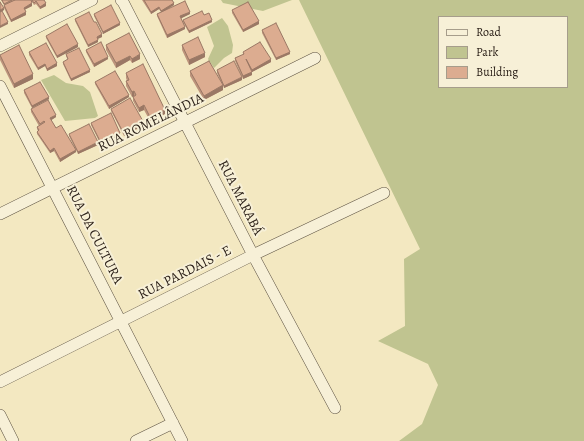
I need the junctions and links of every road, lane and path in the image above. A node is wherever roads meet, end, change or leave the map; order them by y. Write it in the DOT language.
graph roads {
  1 [pos="92,0"];
  2 [pos="121,0"];
  3 [pos="0,46"];
  4 [pos="315,58"];
  5 [pos="0,86"];
  6 [pos="185,123"];
  7 [pos="52,188"];
  8 [pos="384,193"];
  9 [pos="0,214"];
  10 [pos="253,255"];
  11 [pos="121,322"];
  12 [pos="0,382"];
  13 [pos="334,408"];
  14 [pos="0,415"];
  15 [pos="173,423"];
  16 [pos="13,441"];
  17 [pos="136,441"];
  18 [pos="182,441"];
  1 -- 3 [label="street"];
  2 -- 6 [label="street, RUA MARABÁ"];
  4 -- 6 [label="street, RUA ROMELÂNDIA"];
  5 -- 7 [label="street, RUA DA CULTURA"];
  6 -- 7 [label="street, RUA ROMELÂNDIA"];
  6 -- 10 [label="street, RUA MARABÁ"];
  7 -- 9 [label="street, RUA ROMELÂNDIA"];
  7 -- 11 [label="street, RUA DA CULTURA"];
  8 -- 10 [label="street, RUA PARDAIS - E"];
  10 -- 11 [label="street, RUA PARDAIS - E"];
  10 -- 13 [label="street, RUA MARABÁ"];
  11 -- 12 [label="street, RUA PARDAIS - E"];
  11 -- 15 [label="street, RUA DA CULTURA"];
  14 -- 16 [label="street"];
  15 -- 17 [label="street"];
  15 -- 18 [label="street, RUA DA CULTURA"];
}
